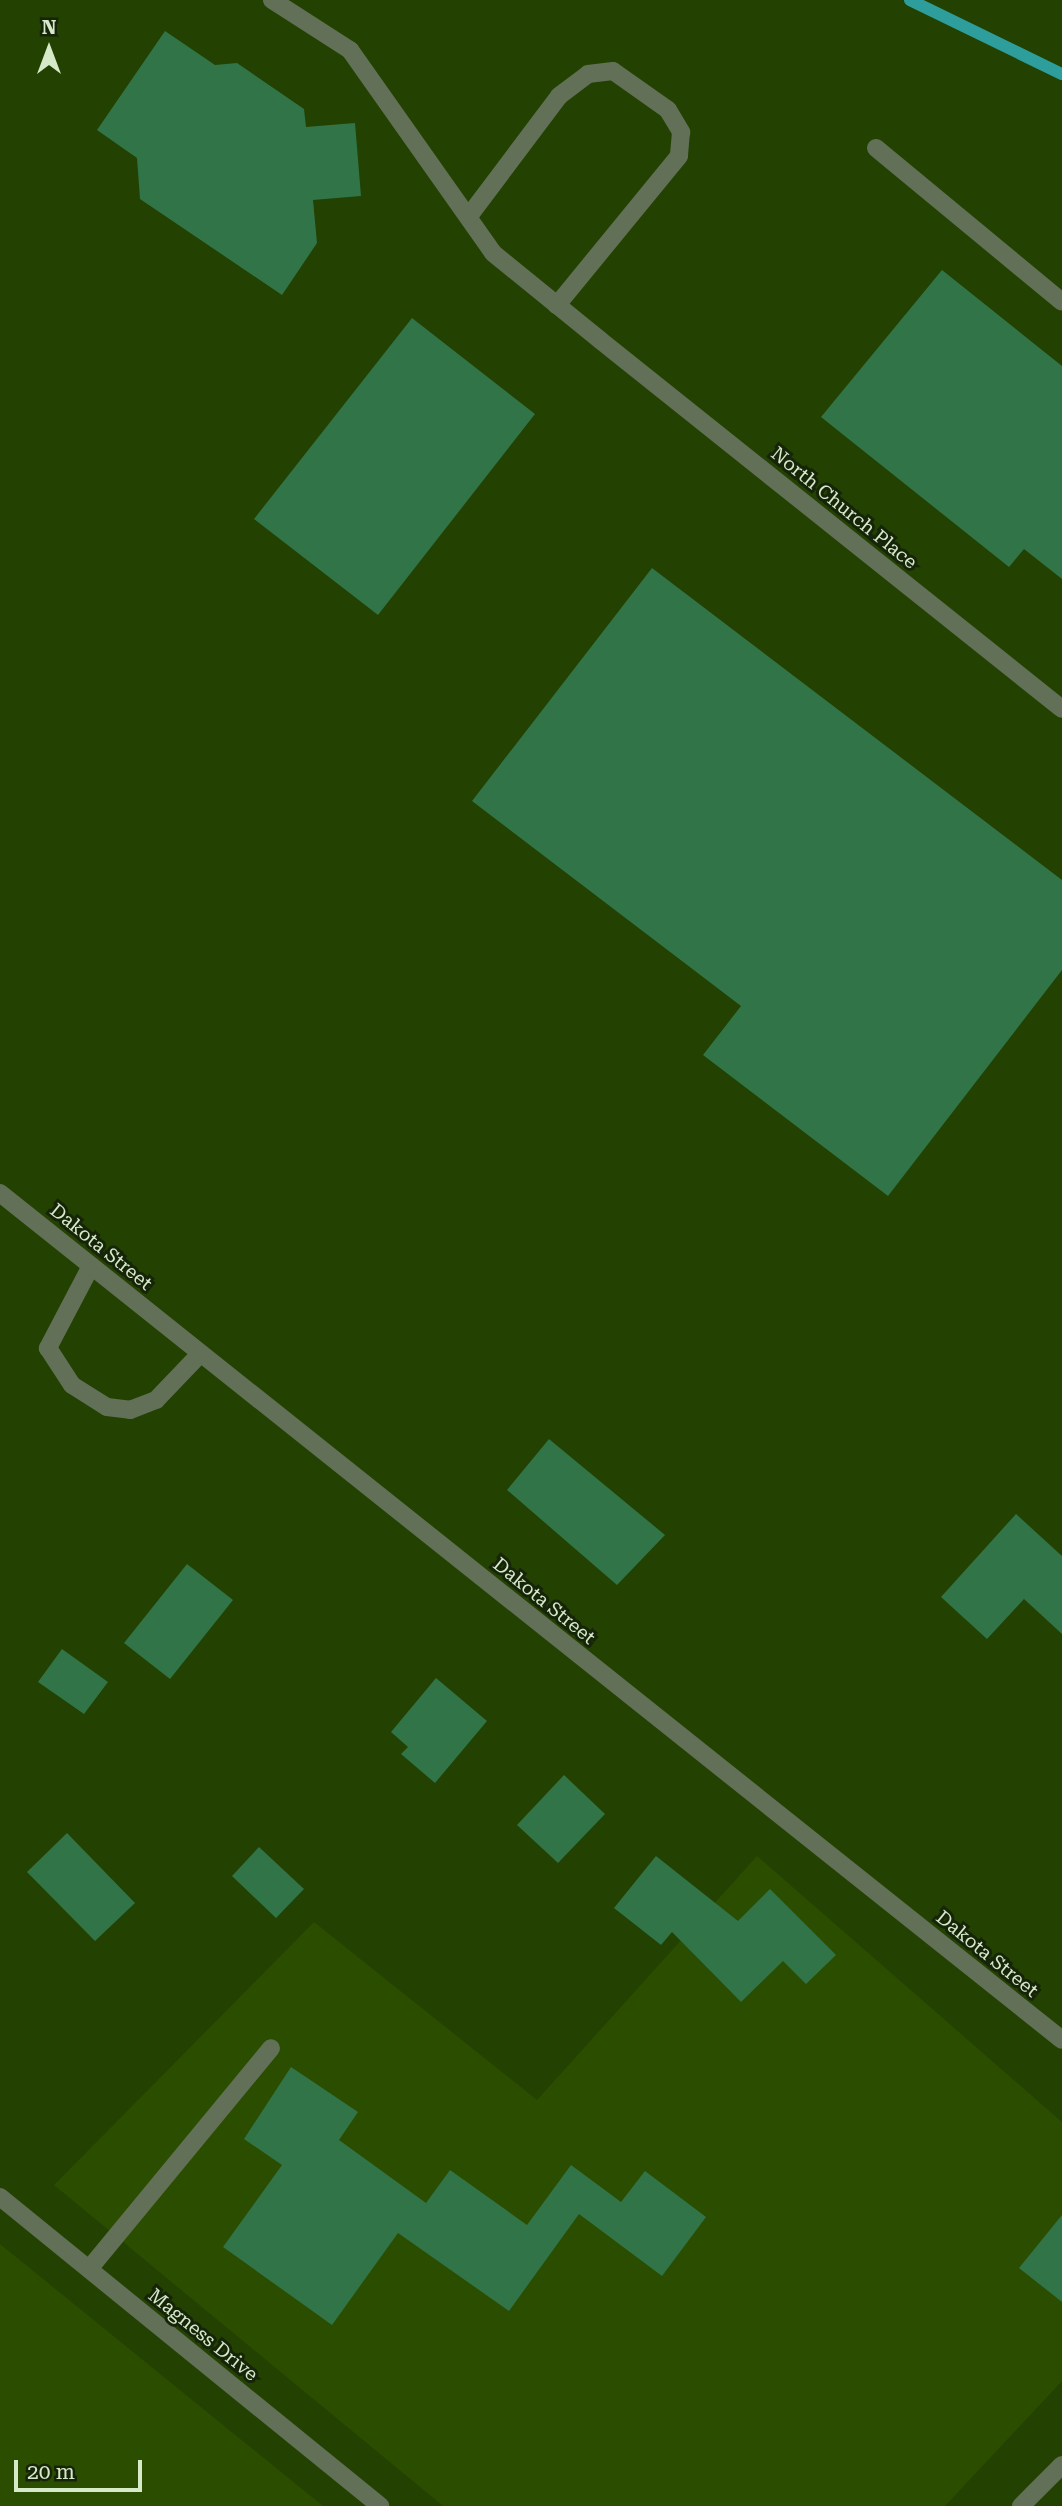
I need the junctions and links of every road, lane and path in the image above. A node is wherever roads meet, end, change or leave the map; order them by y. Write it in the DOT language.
graph roads {
  1 [pos="272,0"];
  2 [pos="876,148"];
  3 [pos="469,216"];
  4 [pos="1062,302"];
  5 [pos="557,305"];
  6 [pos="1062,709"];
  7 [pos="0,1193"];
  8 [pos="91,1266"];
  9 [pos="200,1354"];
  10 [pos="1062,2040"];
  11 [pos="271,2048"];
  12 [pos="0,2197"];
  13 [pos="89,2269"];
  14 [pos="1062,2465"];
  15 [pos="380,2506"];
  16 [pos="1021,2506"];
  1 -- 3 [label="street, North Church Place"];
  2 -- 4 [label="street"];
  3 -- 5 [label="street, North Church Place"];
  3 -- 5 [label="street"];
  5 -- 6 [label="street, North Church Place"];
  7 -- 8 [label="street, Dakota Street"];
  8 -- 9 [label="street, Dakota Street"];
  8 -- 9 [label="street"];
  9 -- 10 [label="street, Dakota Street"];
  11 -- 13 [label="street"];
  12 -- 13 [label="street, Magness Drive"];
  13 -- 15 [label="street, Magness Drive"];
  14 -- 16 [label="street"];
}
